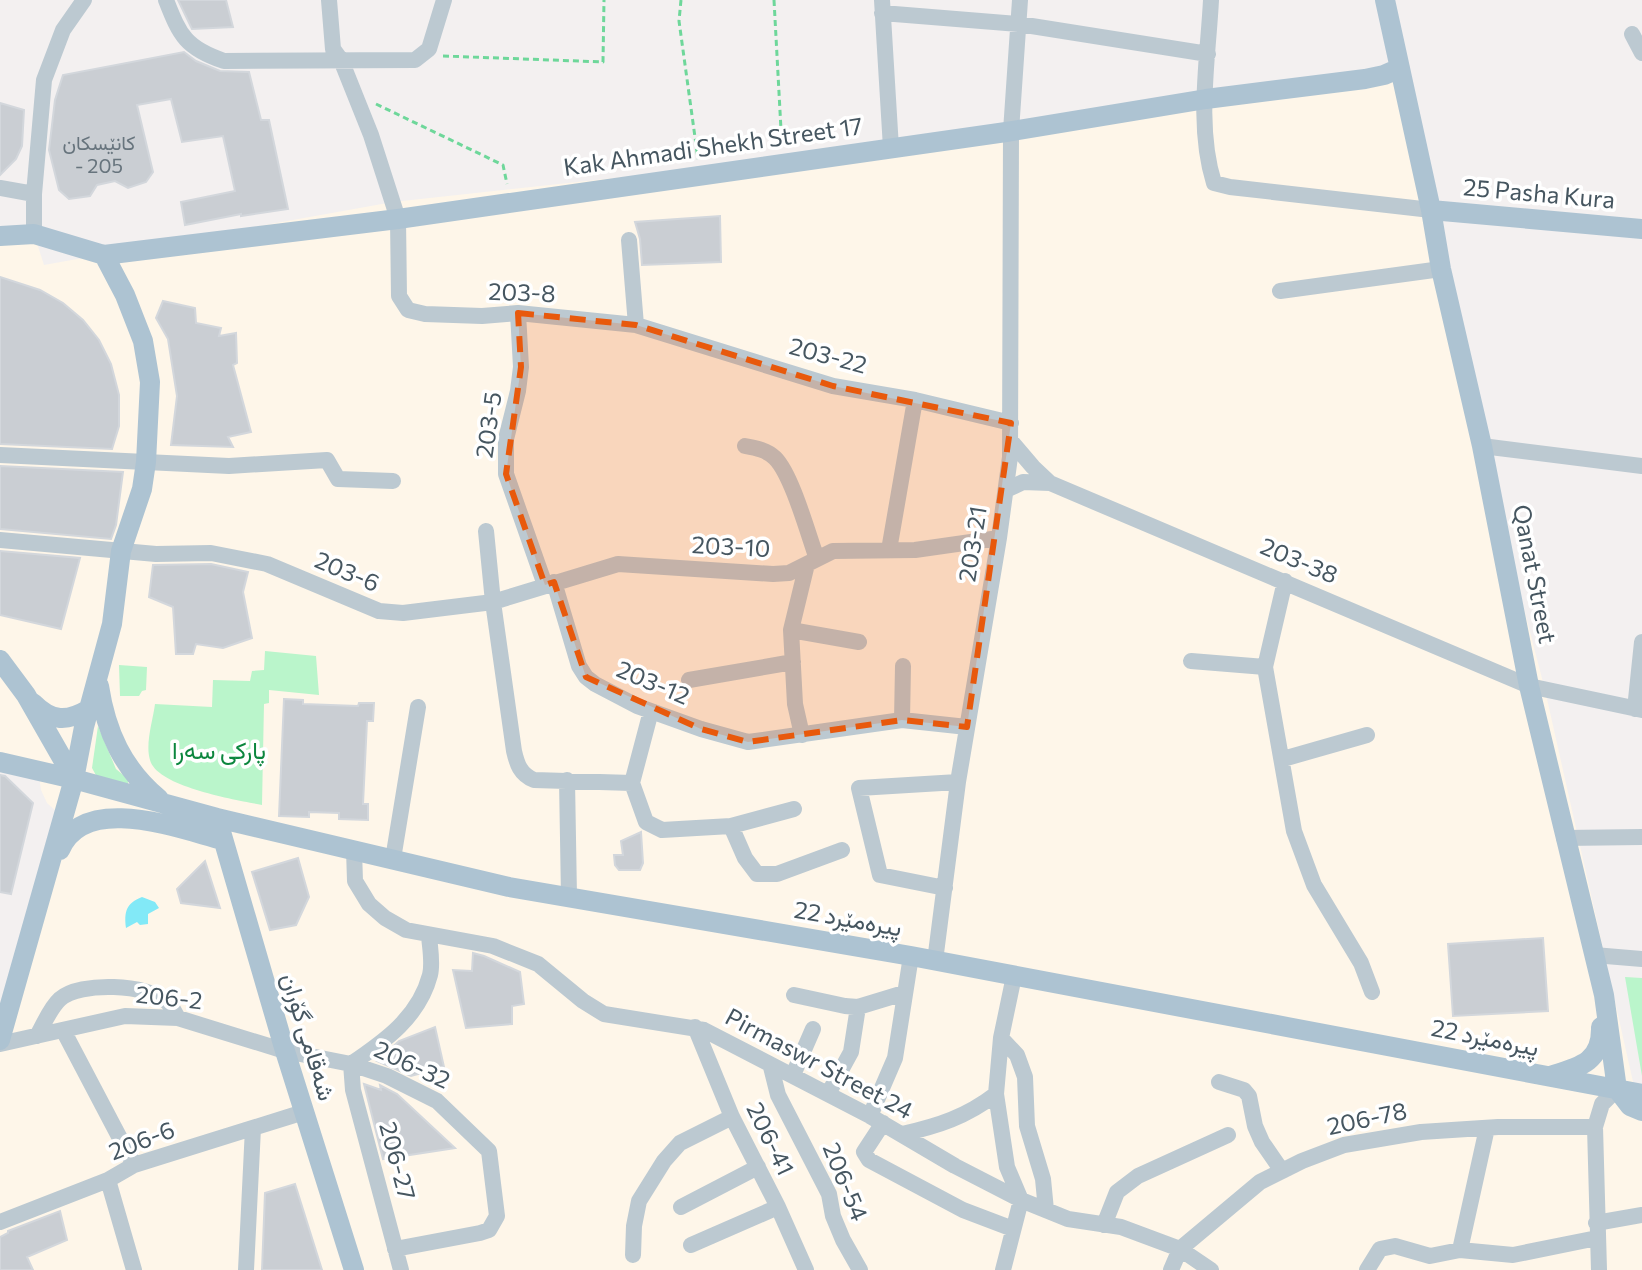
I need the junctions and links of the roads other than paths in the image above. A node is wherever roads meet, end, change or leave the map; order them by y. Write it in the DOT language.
graph roads {
  1 [pos="84,0"];
  2 [pos="166,0"];
  3 [pos="329,0"];
  4 [pos="444,0"];
  5 [pos="1020,0"];
  6 [pos="1211,0"];
  7 [pos="1385,0"];
  8 [pos="882,7"];
  9 [pos="1019,24"];
  10 [pos="1632,34"];
  11 [pos="1642,53"];
  12 [pos="1208,54"];
  13 [pos="341,60"];
  14 [pos="1400,68"];
  15 [pos="1206,99"];
  16 [pos="1011,131"];
  17 [pos="891,148"];
  18 [pos="0,188"];
  19 [pos="34,194"];
  20 [pos="1431,210"];
  21 [pos="398,219"];
  22 [pos="1642,229"];
  23 [pos="34,234"];
  24 [pos="0,236"];
  25 [pos="629,240"];
  26 [pos="104,255"];
  27 [pos="1441,269"];
  28 [pos="1280,291"];
  29 [pos="518,313"];
  30 [pos="636,325"];
  31 [pos="915,400"];
  32 [pos="1011,432"];
  33 [pos="745,446"];
  34 [pos="1482,446"];
  35 [pos="0,455"];
  36 [pos="146,462"];
  37 [pos="1642,466"];
  38 [pos="393,481"];
  39 [pos="1050,483"];
  40 [pos="1006,490"];
  41 [pos="486,531"];
  42 [pos="999,538"];
  43 [pos="0,540"];
  44 [pos="889,550"];
  45 [pos="121,551"];
  46 [pos="812,562"];
  47 [pos="1285,581"];
  48 [pos="549,584"];
  49 [pos="493,602"];
  50 [pos="791,630"];
  51 [pos="859,642"];
  52 [pos="1642,642"];
  53 [pos="0,660"];
  54 [pos="1191,661"];
  55 [pos="793,662"];
  56 [pos="903,666"];
  57 [pos="1265,667"];
  58 [pos="98,678"];
  59 [pos="689,680"];
  60 [pos="1529,686"];
  61 [pos="26,695"];
  62 [pos="418,707"];
  63 [pos="89,709"];
  64 [pos="1639,710"];
  65 [pos="651,711"];
  66 [pos="902,720"];
  67 [pos="967,727"];
  68 [pos="802,735"];
  69 [pos="1367,735"];
  70 [pos="1283,759"];
  71 [pos="0,762"];
  72 [pos="74,779"];
  73 [pos="567,780"];
  74 [pos="958,782"];
  75 [pos="632,783"];
  76 [pos="166,805"];
  77 [pos="794,809"];
  78 [pos="217,818"];
  79 [pos="731,826"];
  80 [pos="1642,837"];
  81 [pos="1564,838"];
  82 [pos="223,840"];
  83 [pos="354,850"];
  84 [pos="842,850"];
  85 [pos="393,859"];
  86 [pos="945,888"];
  87 [pos="42,895"];
  88 [pos="569,897"];
  89 [pos="429,936"];
  90 [pos="1594,955"];
  91 [pos="911,956"];
  92 [pos="1642,959"];
  93 [pos="935,961"];
  94 [pos="1014,976"];
  95 [pos="1372,992"];
  96 [pos="904,993"];
  97 [pos="794,995"];
  98 [pos="1604,995"];
  99 [pos="7,997"];
  100 [pos="858,1007"];
  101 [pos="178,1018"];
  102 [pos="695,1027"];
  103 [pos="813,1029"];
  104 [pos="63,1030"];
  105 [pos="37,1036"];
  106 [pos="1001,1038"];
  107 [pos="0,1042"];
  108 [pos="285,1051"];
  109 [pos="351,1064"];
  110 [pos="771,1067"];
  111 [pos="793,1075"];
  112 [pos="1549,1077"];
  113 [pos="1219,1082"];
  114 [pos="1617,1089"];
  115 [pos="828,1094"];
  116 [pos="996,1094"];
  117 [pos="1642,1094"];
  118 [pos="1642,1111"];
  119 [pos="304,1112"];
  120 [pos="732,1117"];
  121 [pos="876,1120"];
  122 [pos="1595,1127"];
  123 [pos="253,1128"];
  124 [pos="1487,1128"];
  125 [pos="902,1134"];
  126 [pos="1228,1135"];
  127 [pos="134,1165"];
  128 [pos="758,1167"];
  129 [pos="1282,1171"];
  130 [pos="108,1180"];
  131 [pos="1021,1200"];
  132 [pos="681,1207"];
  133 [pos="778,1207"];
  134 [pos="1046,1210"];
  135 [pos="1642,1215"];
  136 [pos="0,1222"];
  137 [pos="1104,1225"];
  138 [pos="1013,1229"];
  139 [pos="1597,1230"];
  140 [pos="691,1245"];
  141 [pos="395,1249"];
  142 [pos="1180,1249"];
  143 [pos="1460,1250"];
  144 [pos="1530,1251"];
  145 [pos="633,1255"];
  146 [pos="1429,1263"];
  147 [pos="134,1270"];
  148 [pos="246,1270"];
  149 [pos="354,1270"];
  150 [pos="401,1270"];
  151 [pos="806,1270"];
  152 [pos="860,1270"];
  153 [pos="1003,1270"];
  154 [pos="1171,1270"];
  155 [pos="1211,1270"];
  156 [pos="1367,1270"];
  157 [pos="1528,1270"];
  158 [pos="1599,1270"];
  1 -- 19 [label="street"];
  2 -- 13 [label="street"];
  3 -- 13 [label="street"];
  4 -- 13 [label="street"];
  5 -- 9 [label="street, 203-21"];
  6 -- 12 [label="street"];
  7 -- 14 [label="main road, Qanat Street"];
  8 -- 9 [label="street"];
  8 -- 17 [label="street"];
  9 -- 12 [label="street"];
  9 -- 16 [label="street, 203-21"];
  10 -- 11 [label="street"];
  12 -- 15 [label="street"];
  13 -- 21 [label="street"];
  14 -- 15 [label="main road, Kak Ahmadi Shekh Street 17"];
  14 -- 20 [label="main road, Qanat Street"];
  15 -- 16 [label="main road, Kak Ahmadi Shekh Street 17"];
  15 -- 20 [label="street"];
  16 -- 17 [label="main road, Kak Ahmadi Shekh Street 17"];
  16 -- 32 [label="street, 203-21"];
  17 -- 21 [label="main road, Kak Ahmadi Shekh Street 17"];
  18 -- 19 [label="street"];
  19 -- 23 [label="street"];
  20 -- 22 [label="main road, 25 Pasha Kura"];
  20 -- 27 [label="main road, Qanat Street"];
  21 -- 26 [label="main road, Kak Ahmadi Shekh Street 17"];
  21 -- 29 [label="street, 203-8"];
  23 -- 24 [label="main road"];
  23 -- 26 [label="main road, Kak Ahmadi Shekh Street 17"];
  25 -- 30 [label="street"];
  26 -- 36 [label="main road"];
  27 -- 28 [label="street"];
  27 -- 34 [label="main road, Qanat Street"];
  29 -- 30 [label="street, 203-8"];
  29 -- 48 [label="street, 203-5"];
  30 -- 31 [label="street, 203-22"];
  31 -- 32 [label="street, 203-22"];
  31 -- 44 [label="street"];
  32 -- 39 [label="street, 203-38"];
  32 -- 40 [label="street, 203-21"];
  33 -- 46 [label="street"];
  34 -- 37 [label="street"];
  34 -- 60 [label="main road, Qanat Street"];
  35 -- 36 [label="street"];
  36 -- 38 [label="street"];
  36 -- 45 [label="main road"];
  39 -- 40 [label="street, 203-38"];
  39 -- 47 [label="street, 203-38"];
  40 -- 42 [label="street, 203-21"];
  41 -- 49 [label="street"];
  42 -- 44 [label="street, 203-10"];
  42 -- 67 [label="street, 203-21"];
  43 -- 45 [label="street, 203-6"];
  44 -- 46 [label="street, 203-10"];
  45 -- 49 [label="street, 203-6"];
  45 -- 58 [label="main road"];
  46 -- 48 [label="street, 203-10"];
  46 -- 50 [label="street"];
  47 -- 57 [label="street"];
  47 -- 60 [label="street, 203-38"];
  48 -- 49 [label="street, 203-6"];
  48 -- 65 [label="street, 203-12"];
  49 -- 73 [label="street"];
  50 -- 51 [label="street"];
  50 -- 55 [label="street"];
  52 -- 64 [label="street"];
  53 -- 61 [label="main road"];
  54 -- 57 [label="street"];
  55 -- 59 [label="street"];
  55 -- 68 [label="street"];
  56 -- 66 [label="street"];
  57 -- 70 [label="street"];
  58 -- 63 [label="main road"];
  58 -- 76 [label="main road"];
  60 -- 64 [label="street, 203-38"];
  60 -- 81 [label="main road, Qanat Street"];
  61 -- 63 [label="main road"];
  61 -- 72 [label="main road"];
  62 -- 85 [label="street"];
  63 -- 72 [label="main road"];
  65 -- 68 [label="street, 203-12"];
  65 -- 75 [label="street"];
  66 -- 67 [label="street, 203-12"];
  66 -- 68 [label="street, 203-12"];
  67 -- 74 [label="street, 203-21"];
  69 -- 70 [label="street"];
  70 -- 95 [label="street"];
  71 -- 72 [label="main road, 22 پیرەمێرد"];
  72 -- 76 [label="main road, 22 پیرەمێرد"];
  72 -- 87 [label="main road"];
  73 -- 75 [label="street"];
  73 -- 88 [label="street"];
  74 -- 86 [label="street, 203-21"];
  74 -- 86 [label="street"];
  75 -- 79 [label="street"];
  76 -- 78 [label="main road, 22 پیرەمێرد"];
  77 -- 79 [label="street"];
  78 -- 82 [label="main road, شەقامی گۆران"];
  78 -- 83 [label="main road, 22 پیرەمێرد"];
  79 -- 84 [label="street"];
  80 -- 81 [label="street"];
  81 -- 90 [label="main road, Qanat Street"];
  82 -- 87 [label="main road"];
  82 -- 108 [label="main road, شەقامی گۆران"];
  83 -- 85 [label="main road, 22 پیرەمێرد"];
  83 -- 89 [label="street, Pirmaswr Street 24"];
  85 -- 88 [label="main road, 22 پیرەمێرد"];
  86 -- 93 [label="street, 203-21"];
  87 -- 99 [label="main road"];
  88 -- 91 [label="main road, 22 پیرەمێرد"];
  89 -- 102 [label="street, Pirmaswr Street 24"];
  89 -- 109 [label="street"];
  90 -- 92 [label="street"];
  90 -- 98 [label="main road, Qanat Street"];
  91 -- 93 [label="main road, 22 پیرەمێرد"];
  91 -- 96 [label="street"];
  93 -- 94 [label="main road, 22 پیرەمێرد"];
  94 -- 106 [label="street"];
  94 -- 112 [label="main road, 22 پیرەمێرد"];
  96 -- 100 [label="street"];
  96 -- 121 [label="street"];
  97 -- 100 [label="street"];
  98 -- 112 [label="main road"];
  98 -- 114 [label="main road, Qanat Street"];
  99 -- 107 [label="main road"];
  100 -- 115 [label="street"];
  101 -- 104 [label="street, 206-2"];
  101 -- 105 [label="street"];
  101 -- 108 [label="street, 206-2"];
  102 -- 110 [label="street, Pirmaswr Street 24"];
  102 -- 120 [label="street, 206-41"];
  103 -- 111 [label="street"];
  104 -- 105 [label="street, 206-2"];
  104 -- 127 [label="street"];
  105 -- 107 [label="street, 206-2"];
  106 -- 116 [label="street"];
  106 -- 134 [label="street"];
  108 -- 109 [label="street, 206-32"];
  108 -- 119 [label="main road, شەقامی گۆران"];
  109 -- 141 [label="street, 206-27"];
  109 -- 141 [label="street, 206-32"];
  110 -- 111 [label="street, Pirmaswr Street 24"];
  110 -- 152 [label="street, 206-54"];
  111 -- 115 [label="street, Pirmaswr Street 24"];
  112 -- 114 [label="main road, 22 پیرەمێرد"];
  113 -- 129 [label="street"];
  114 -- 117 [label="main road, 22 پیرەمێرد"];
  114 -- 118 [label="main road"];
  114 -- 122 [label="street"];
  115 -- 121 [label="street, Pirmaswr Street 24"];
  116 -- 125 [label="street"];
  116 -- 131 [label="street"];
  119 -- 123 [label="street, 206-6"];
  119 -- 149 [label="main road, شەقامی گۆران"];
  120 -- 128 [label="street, 206-41"];
  120 -- 145 [label="street"];
  121 -- 125 [label="street, Pirmaswr Street 24"];
  121 -- 138 [label="street"];
  122 -- 124 [label="street, 206-78"];
  122 -- 139 [label="street"];
  123 -- 127 [label="street, 206-6"];
  123 -- 148 [label="street"];
  124 -- 129 [label="street, 206-78"];
  124 -- 143 [label="street"];
  125 -- 131 [label="street, Pirmaswr Street 24"];
  126 -- 137 [label="street"];
  127 -- 130 [label="street, 206-6"];
  128 -- 132 [label="street"];
  128 -- 133 [label="street, 206-41"];
  129 -- 142 [label="street, 206-78"];
  130 -- 136 [label="street, 206-6"];
  130 -- 147 [label="street"];
  131 -- 134 [label="street, Pirmaswr Street 24"];
  131 -- 138 [label="street"];
  133 -- 140 [label="street"];
  133 -- 151 [label="street, 206-41"];
  134 -- 137 [label="street, Pirmaswr Street 24"];
  135 -- 139 [label="street"];
  137 -- 142 [label="street, Pirmaswr Street 24"];
  138 -- 153 [label="street"];
  139 -- 144 [label="street"];
  139 -- 158 [label="street"];
  141 -- 150 [label="street, 206-27"];
  142 -- 154 [label="street"];
  142 -- 155 [label="street, Pirmaswr Street 24"];
  143 -- 144 [label="street"];
  143 -- 146 [label="street"];
  144 -- 157 [label="street"];
  146 -- 156 [label="street"];
}
